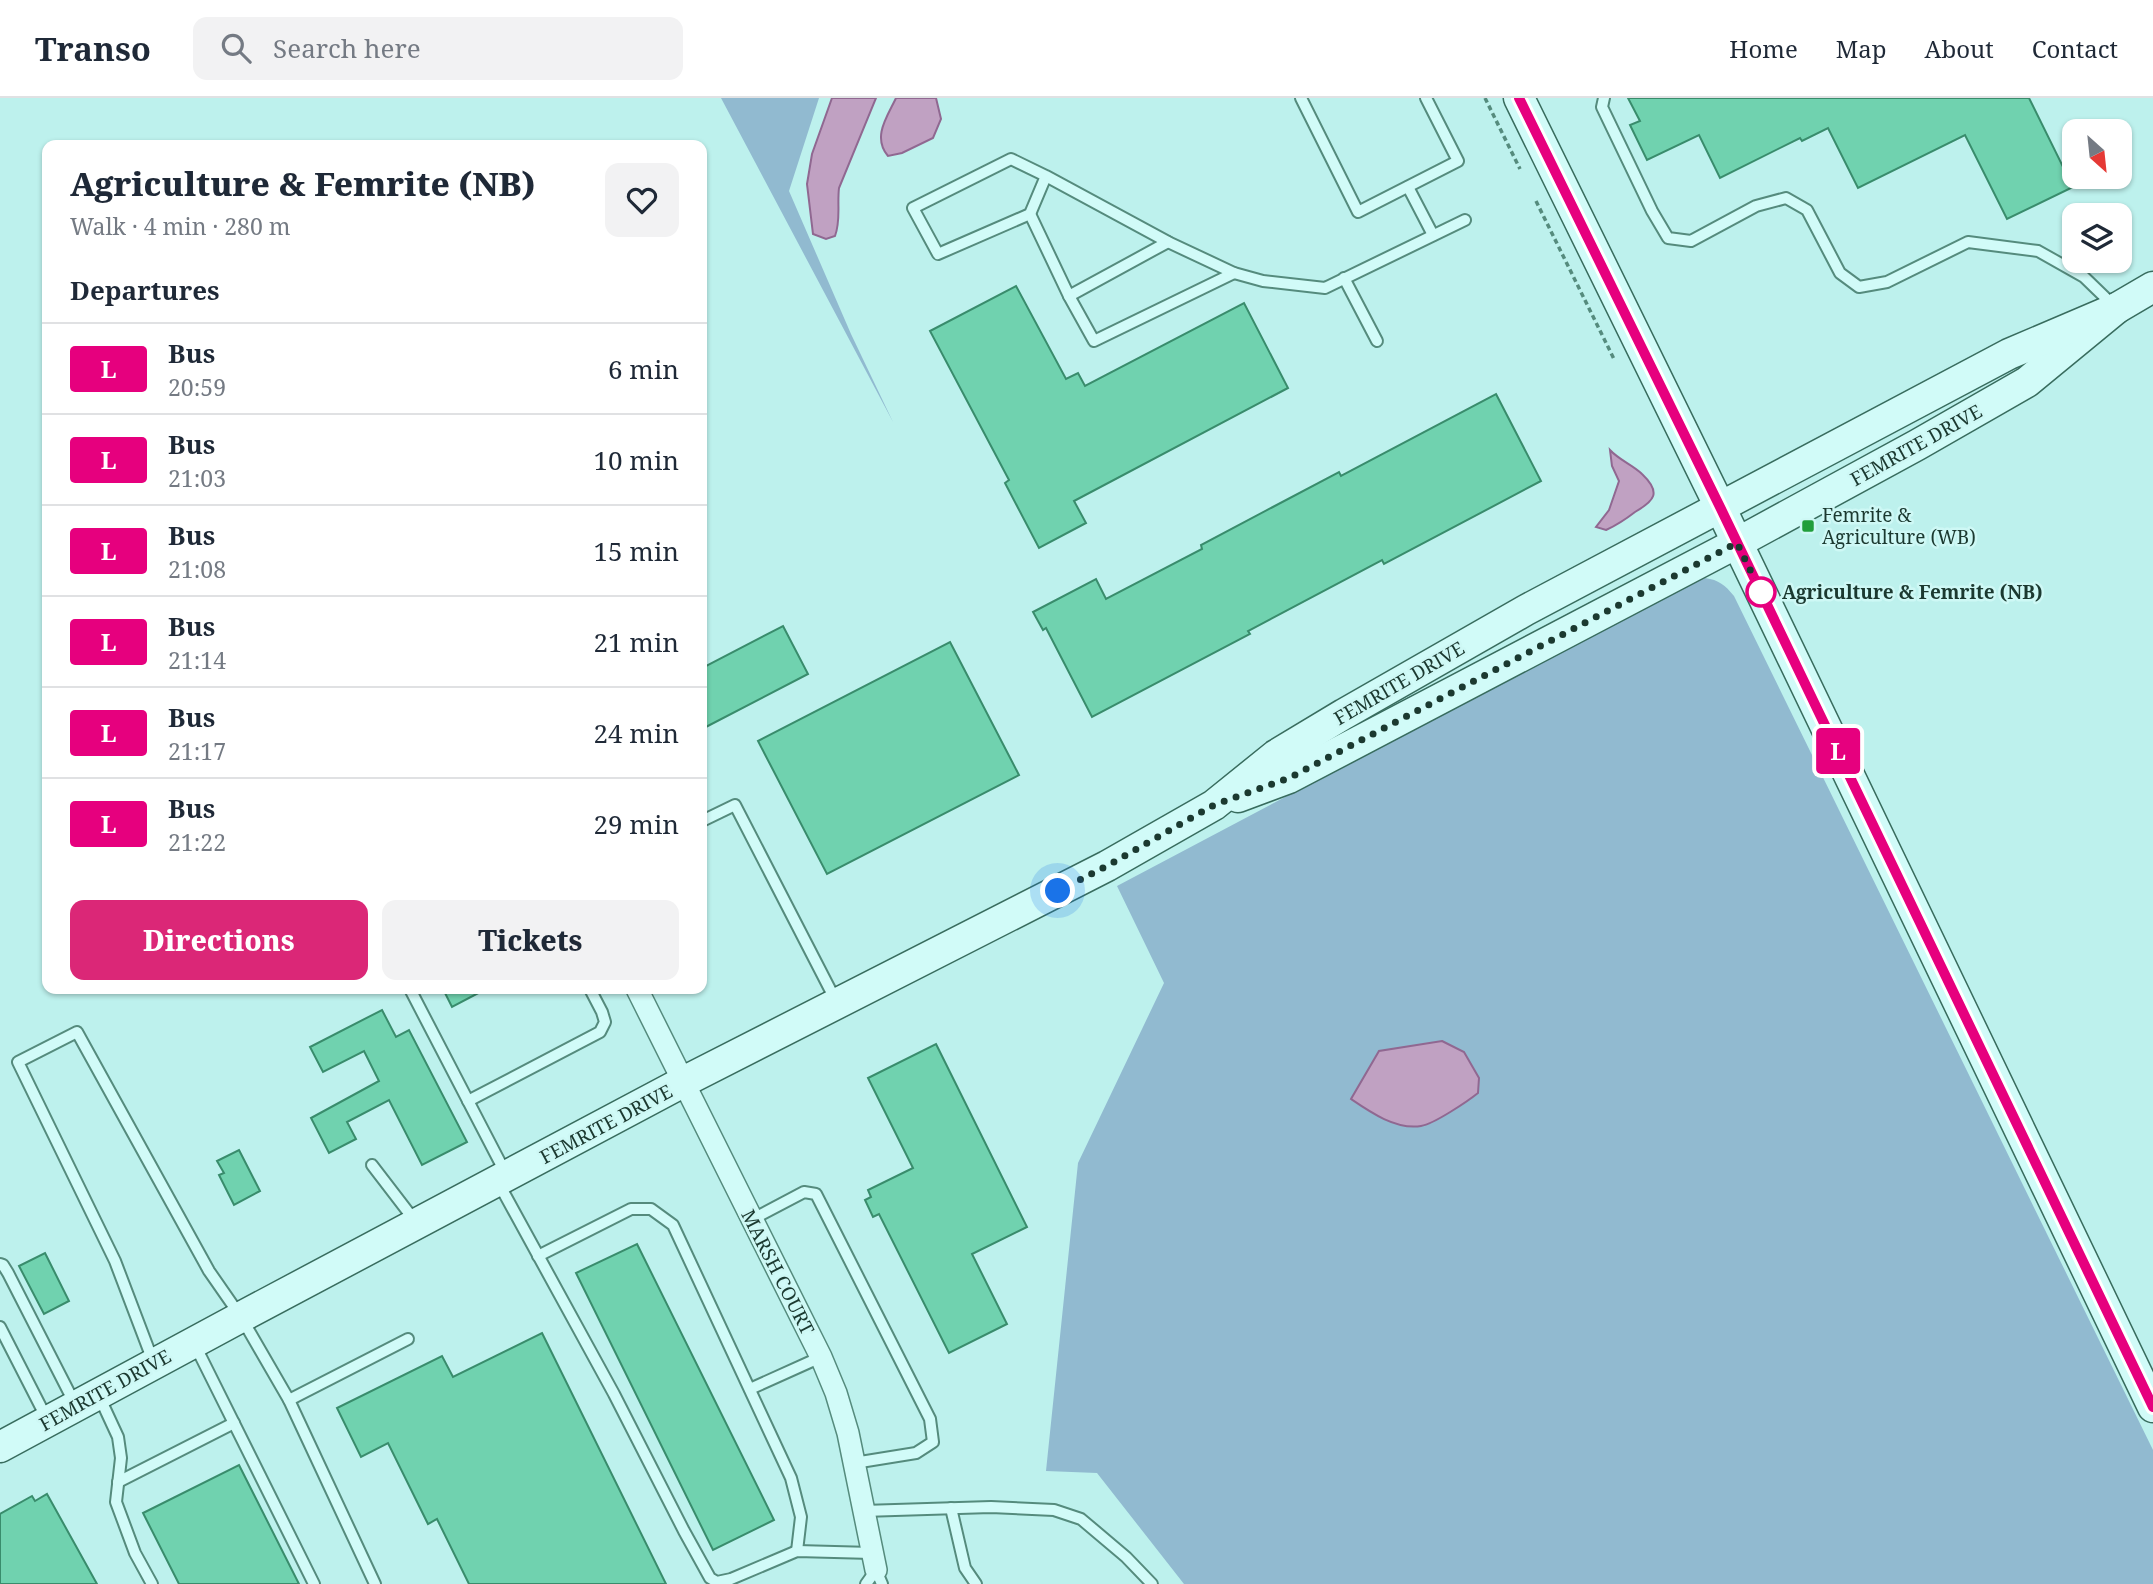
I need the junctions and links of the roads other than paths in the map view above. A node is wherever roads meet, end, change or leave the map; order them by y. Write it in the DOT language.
graph roads {
  1 [pos="1301,98"];
  2 [pos="1426,98"];
  3 [pos="1519,98"];
  4 [pos="1604,98"];
  5 [pos="1046,176"];
  6 [pos="1408,187"];
  7 [pos="1030,214"];
  8 [pos="1465,220"];
  9 [pos="1433,235"];
  10 [pos="1168,243"];
  11 [pos="1234,273"];
  12 [pos="1344,278"];
  13 [pos="2153,287"];
  14 [pos="1069,296"];
  15 [pos="2117,309"];
  16 [pos="1377,341"];
  17 [pos="1721,509"];
  18 [pos="1737,543"];
  19 [pos="1214,805"];
  20 [pos="707,819"];
  21 [pos="413,994"];
  22 [pos="593,994"];
  23 [pos="639,994"];
  24 [pos="837,1004"];
  25 [pos="683,1082"];
  26 [pos="468,1101"];
  27 [pos="372,1165"];
  28 [pos="502,1179"];
  29 [pos="751,1220"];
  30 [pos="417,1224"];
  31 [pos="538,1256"];
  32 [pos="0,1264"];
  33 [pos="241,1317"];
  34 [pos="0,1327"];
  35 [pos="408,1339"];
  36 [pos="193,1342"];
  37 [pos="821,1357"];
  38 [pos="154,1364"];
  39 [pos="750,1389"];
  40 [pos="87,1400"];
  41 [pos="289,1401"];
  42 [pos="2153,1406"];
  43 [pos="48,1421"];
  44 [pos="234,1423"];
  45 [pos="0,1447"];
  46 [pos="854,1463"];
  47 [pos="118,1482"];
  48 [pos="951,1508"];
  49 [pos="863,1511"];
  50 [pos="797,1551"];
  51 [pos="874,1573"];
  52 [pos="152,1584"];
  53 [pos="314,1584"];
  54 [pos="375,1584"];
  55 [pos="976,1584"];
  56 [pos="1152,1584"];
  1 -- 6 [label="lane"];
  2 -- 6 [label="lane"];
  3 -- 17 [label="street"];
  4 -- 15 [label="lane"];
  5 -- 7 [label="lane"];
  5 -- 7 [label="lane"];
  5 -- 10 [label="lane"];
  6 -- 9 [label="lane"];
  7 -- 14 [label="lane"];
  8 -- 9 [label="lane"];
  9 -- 12 [label="lane"];
  10 -- 11 [label="lane"];
  10 -- 14 [label="lane"];
  11 -- 12 [label="lane"];
  11 -- 14 [label="lane"];
  12 -- 16 [label="lane"];
  13 -- 15 [label="street, FEMRITE DRIVE"];
  15 -- 17 [label="street, FEMRITE DRIVE"];
  15 -- 18 [label="street, FEMRITE DRIVE"];
  17 -- 18 [label="street"];
  17 -- 19 [label="street, FEMRITE DRIVE"];
  18 -- 19 [label="street, FEMRITE DRIVE"];
  18 -- 42 [label="street"];
  19 -- 24 [label="street, FEMRITE DRIVE"];
  20 -- 24 [label="lane"];
  21 -- 26 [label="lane"];
  22 -- 26 [label="lane"];
  23 -- 25 [label="street, MARSH COURT"];
  24 -- 25 [label="street, FEMRITE DRIVE"];
  25 -- 28 [label="street, FEMRITE DRIVE"];
  25 -- 29 [label="street, MARSH COURT"];
  26 -- 28 [label="lane"];
  27 -- 30 [label="lane"];
  28 -- 30 [label="street, FEMRITE DRIVE"];
  28 -- 31 [label="lane"];
  29 -- 37 [label="street, MARSH COURT"];
  29 -- 46 [label="lane"];
  30 -- 33 [label="street, FEMRITE DRIVE"];
  31 -- 39 [label="lane"];
  31 -- 50 [label="lane"];
  32 -- 40 [label="lane"];
  33 -- 36 [label="street, FEMRITE DRIVE"];
  33 -- 38 [label="lane"];
  33 -- 41 [label="lane"];
  34 -- 43 [label="lane"];
  35 -- 41 [label="lane"];
  36 -- 38 [label="street, FEMRITE DRIVE"];
  36 -- 44 [label="lane"];
  37 -- 39 [label="lane"];
  37 -- 46 [label="street, MARSH COURT"];
  38 -- 40 [label="street, FEMRITE DRIVE"];
  39 -- 50 [label="lane"];
  40 -- 43 [label="street, FEMRITE DRIVE"];
  40 -- 47 [label="lane"];
  41 -- 54 [label="lane"];
  43 -- 45 [label="street, FEMRITE DRIVE"];
  44 -- 47 [label="lane"];
  44 -- 53 [label="lane"];
  46 -- 49 [label="street, MARSH COURT"];
  47 -- 52 [label="lane"];
  48 -- 49 [label="lane"];
  48 -- 55 [label="lane"];
  48 -- 56 [label="lane"];
  49 -- 51 [label="street, MARSH COURT"];
  50 -- 51 [label="lane"];
}
